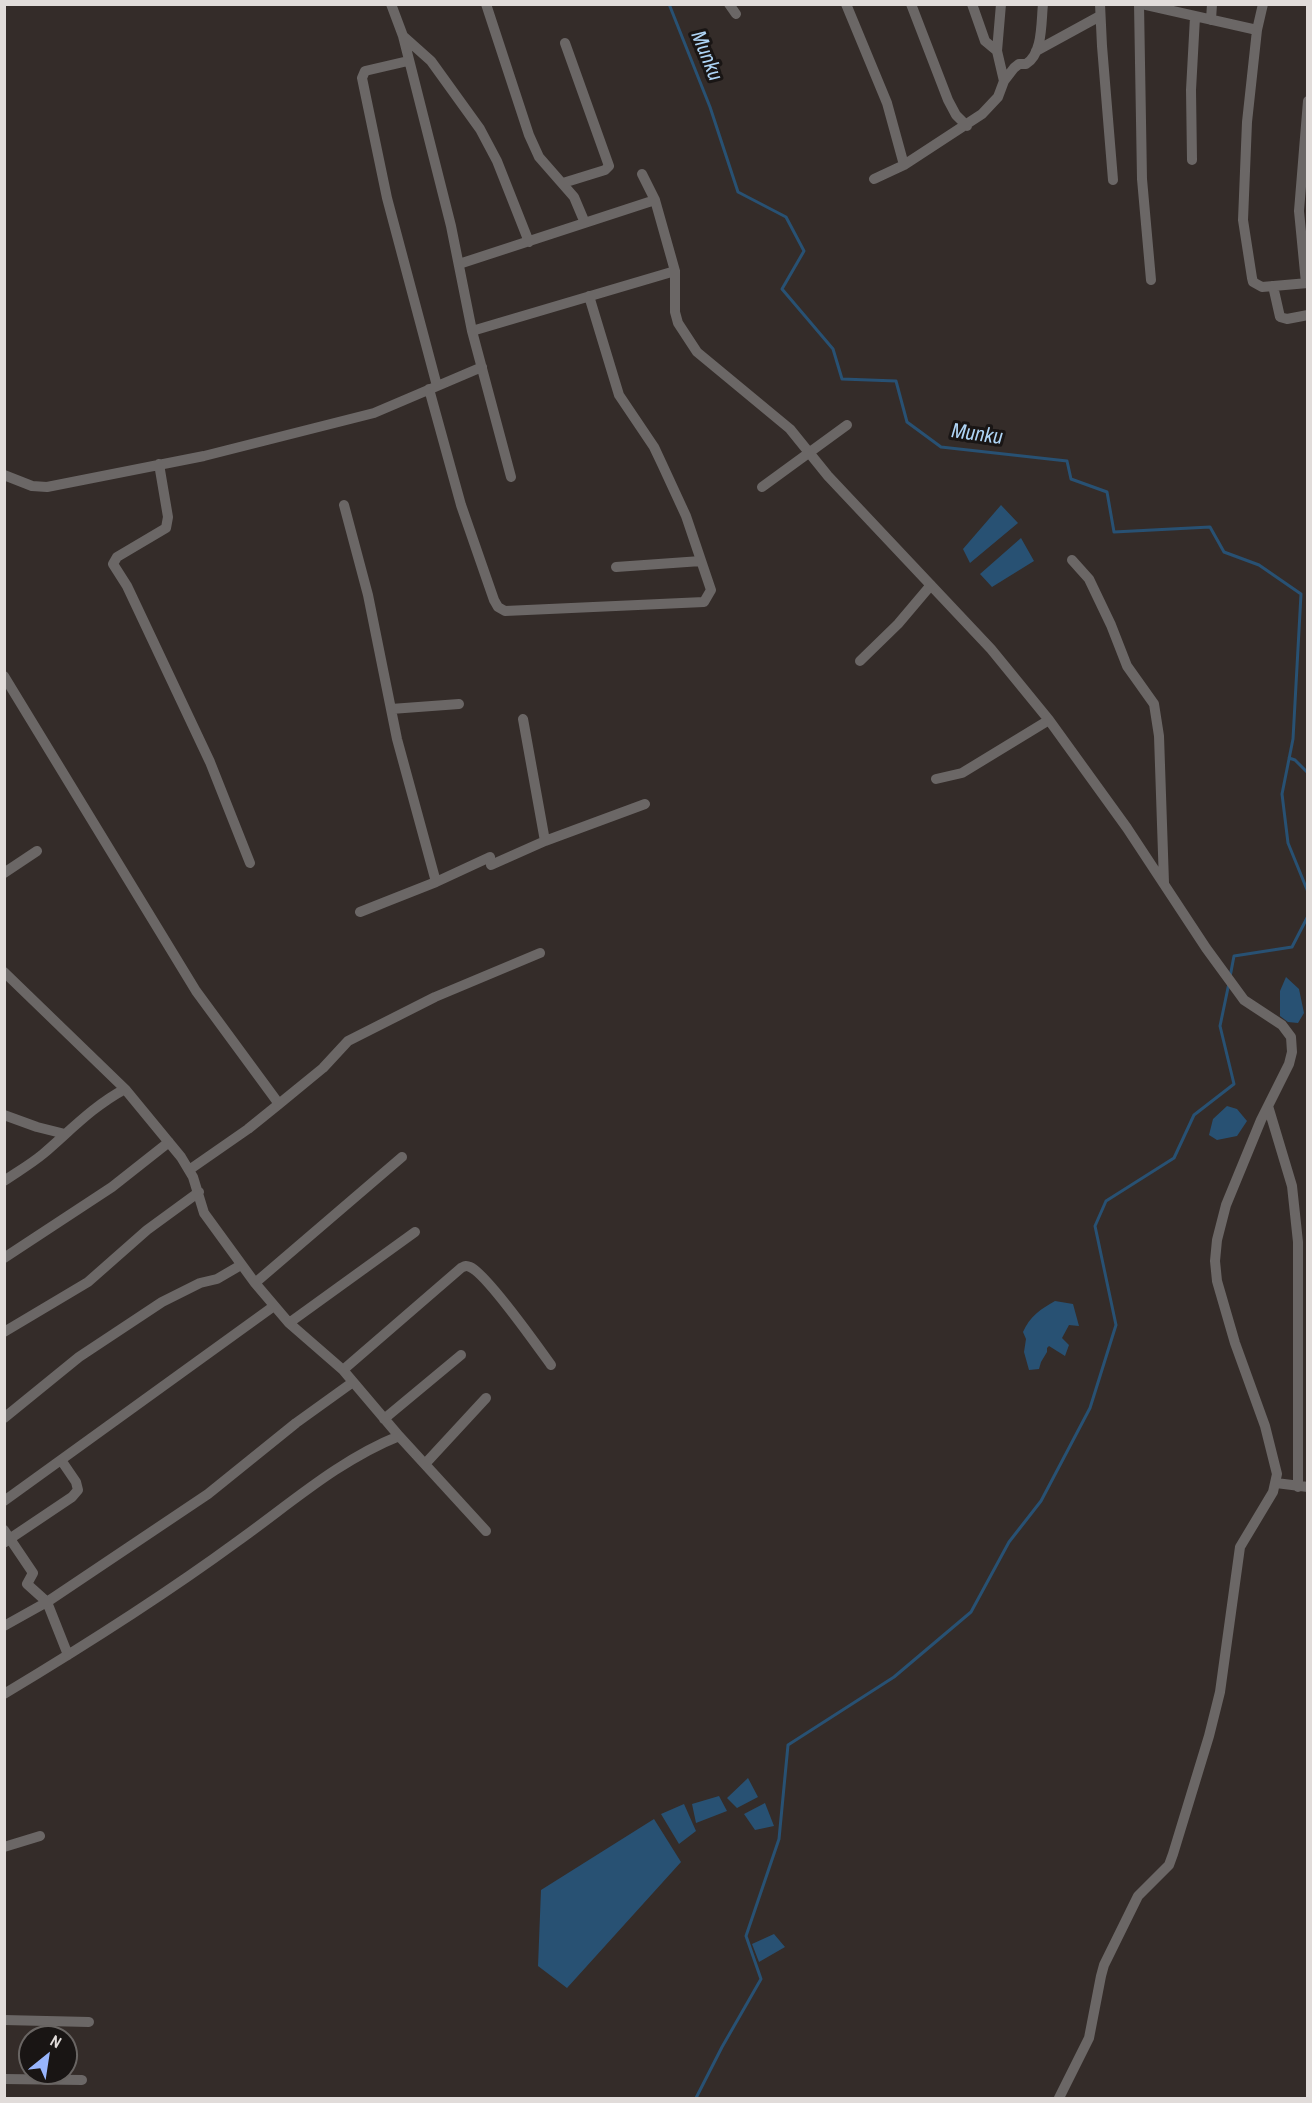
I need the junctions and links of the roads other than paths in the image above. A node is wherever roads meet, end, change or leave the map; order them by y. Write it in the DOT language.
graph roads {
  1 [pos="391,4"];
  2 [pos="486,4"];
  3 [pos="846,4"];
  4 [pos="911,4"];
  5 [pos="972,4"];
  6 [pos="1001,4"];
  7 [pos="1043,4"];
  8 [pos="1141,4"];
  9 [pos="1212,4"];
  10 [pos="1263,4"];
  11 [pos="1155,6"];
  12 [pos="1100,10"];
  13 [pos="1196,17"];
  14 [pos="1211,20"];
  15 [pos="1257,30"];
  16 [pos="403,36"];
  17 [pos="566,43"];
  18 [pos="998,51"];
  19 [pos="1036,51"];
  20 [pos="408,61"];
  21 [pos="1004,81"];
  22 [pos="1308,101"];
  23 [pos="967,126"];
  24 [pos="1192,160"];
  25 [pos="904,165"];
  26 [pos="642,174"];
  27 [pos="874,179"];
  28 [pos="1113,180"];
  29 [pos="563,183"];
  30 [pos="655,200"];
  31 [pos="585,223"];
  32 [pos="529,242"];
  33 [pos="459,264"];
  34 [pos="675,271"];
  35 [pos="1151,280"];
  36 [pos="1307,283"];
  37 [pos="1273,286"];
  38 [pos="589,296"];
  39 [pos="1308,315"];
  40 [pos="472,332"];
  41 [pos="482,367"];
  42 [pos="433,387"];
  43 [pos="847,425"];
  44 [pos="809,451"];
  45 [pos="159,464"];
  46 [pos="4,476"];
  47 [pos="511,477"];
  48 [pos="762,488"];
  49 [pos="344,505"];
  50 [pos="1072,560"];
  51 [pos="700,561"];
  52 [pos="616,567"];
  53 [pos="931,585"];
  54 [pos="860,661"];
  55 [pos="4,676"];
  56 [pos="8,690"];
  57 [pos="459,704"];
  58 [pos="391,709"];
  59 [pos="523,719"];
  60 [pos="1049,720"];
  61 [pos="936,778"];
  62 [pos="645,804"];
  63 [pos="545,841"];
  64 [pos="37,851"];
  65 [pos="250,863"];
  66 [pos="4,873"];
  67 [pos="436,882"];
  68 [pos="1164,883"];
  69 [pos="360,912"];
  70 [pos="540,953"];
  71 [pos="4,972"];
  72 [pos="125,1089"];
  73 [pos="279,1104"];
  74 [pos="1269,1106"];
  75 [pos="4,1115"];
  76 [pos="65,1134"];
  77 [pos="169,1142"];
  78 [pos="402,1157"];
  79 [pos="189,1170"];
  80 [pos="4,1181"];
  81 [pos="199,1192"];
  82 [pos="415,1232"];
  83 [pos="4,1258"];
  84 [pos="241,1265"];
  85 [pos="255,1283"];
  86 [pos="274,1306"];
  87 [pos="289,1323"];
  88 [pos="4,1332"];
  89 [pos="461,1355"];
  90 [pos="551,1365"];
  91 [pos="343,1370"];
  92 [pos="353,1382"];
  93 [pos="486,1398"];
  94 [pos="4,1418"];
  95 [pos="384,1419"];
  96 [pos="399,1436"];
  97 [pos="61,1460"];
  98 [pos="424,1464"];
  99 [pos="1276,1483"];
  100 [pos="1303,1487"];
  101 [pos="4,1501"];
  102 [pos="486,1531"];
  103 [pos="6,1537"];
  104 [pos="47,1602"];
  105 [pos="4,1626"];
  106 [pos="68,1655"];
  107 [pos="4,1694"];
  108 [pos="40,1836"];
  109 [pos="4,1847"];
  110 [pos="4,2020"];
  111 [pos="89,2022"];
  112 [pos="4,2079"];
  113 [pos="82,2080"];
  114 [pos="1059,2098"];
  1 -- 16 [label="street"];
  2 -- 29 [label="street"];
  3 -- 25 [label="street"];
  4 -- 23 [label="street"];
  5 -- 18 [label="street"];
  6 -- 18 [label="street"];
  7 -- 19 [label="street"];
  8 -- 11 [label="street"];
  8 -- 35 [label="street"];
  9 -- 14 [label="street"];
  10 -- 15 [label="street"];
  11 -- 13 [label="street"];
  12 -- 19 [label="street"];
  12 -- 28 [label="street"];
  13 -- 14 [label="street"];
  13 -- 24 [label="street"];
  14 -- 15 [label="street"];
  15 -- 37 [label="street"];
  16 -- 20 [label="street"];
  16 -- 32 [label="street"];
  17 -- 29 [label="street"];
  18 -- 21 [label="street"];
  19 -- 21 [label="street"];
  20 -- 33 [label="street"];
  20 -- 42 [label="street"];
  21 -- 23 [label="street"];
  22 -- 36 [label="street"];
  23 -- 25 [label="street"];
  25 -- 27 [label="street"];
  26 -- 30 [label="street"];
  29 -- 31 [label="street"];
  30 -- 31 [label="street"];
  30 -- 34 [label="street"];
  31 -- 32 [label="street"];
  32 -- 33 [label="street"];
  33 -- 40 [label="street"];
  34 -- 38 [label="street"];
  34 -- 44 [label="street"];
  36 -- 37 [label="street"];
  37 -- 39 [label="street"];
  38 -- 40 [label="street"];
  38 -- 51 [label="street"];
  40 -- 41 [label="street"];
  41 -- 42 [label="street"];
  41 -- 47 [label="street"];
  42 -- 45 [label="street"];
  42 -- 51 [label="street"];
  43 -- 44 [label="street"];
  44 -- 48 [label="street"];
  44 -- 53 [label="street"];
  45 -- 46 [label="street"];
  45 -- 65 [label="street"];
  49 -- 58 [label="street"];
  50 -- 68 [label="street"];
  51 -- 52 [label="street"];
  53 -- 54 [label="street"];
  53 -- 60 [label="street"];
  55 -- 56 [label="street"];
  56 -- 73 [label="street"];
  57 -- 58 [label="street"];
  58 -- 67 [label="street"];
  59 -- 63 [label="street"];
  60 -- 61 [label="street"];
  60 -- 68 [label="street"];
  62 -- 63 [label="street"];
  63 -- 67 [label="street"];
  64 -- 66 [label="street"];
  67 -- 69 [label="street"];
  68 -- 74 [label="street"];
  70 -- 73 [label="street"];
  71 -- 72 [label="street"];
  72 -- 76 [label="street"];
  72 -- 77 [label="street"];
  73 -- 79 [label="street"];
  74 -- 99 [label="street"];
  74 -- 100 [label="street"];
  75 -- 76 [label="street"];
  76 -- 80 [label="street"];
  77 -- 79 [label="street"];
  77 -- 83 [label="street"];
  78 -- 85 [label="street"];
  79 -- 81 [label="street"];
  81 -- 84 [label="street"];
  81 -- 88 [label="street"];
  82 -- 87 [label="street"];
  84 -- 85 [label="street"];
  84 -- 94 [label="street"];
  85 -- 86 [label="street"];
  86 -- 87 [label="street"];
  86 -- 97 [label="street"];
  87 -- 91 [label="street"];
  89 -- 95 [label="street"];
  90 -- 91 [label="street"];
  91 -- 92 [label="street"];
  92 -- 95 [label="street"];
  92 -- 104 [label="street"];
  93 -- 98 [label="street"];
  95 -- 96 [label="street"];
  96 -- 98 [label="street"];
  96 -- 106 [label="street"];
  97 -- 101 [label="street"];
  97 -- 103 [label="street"];
  98 -- 102 [label="street"];
  99 -- 100 [label="street"];
  99 -- 114 [label="street"];
  103 -- 104 [label="street"];
  104 -- 105 [label="street"];
  104 -- 106 [label="street"];
  106 -- 107 [label="street"];
  108 -- 109 [label="street"];
  110 -- 111 [label="street"];
  112 -- 113 [label="street"];
}
